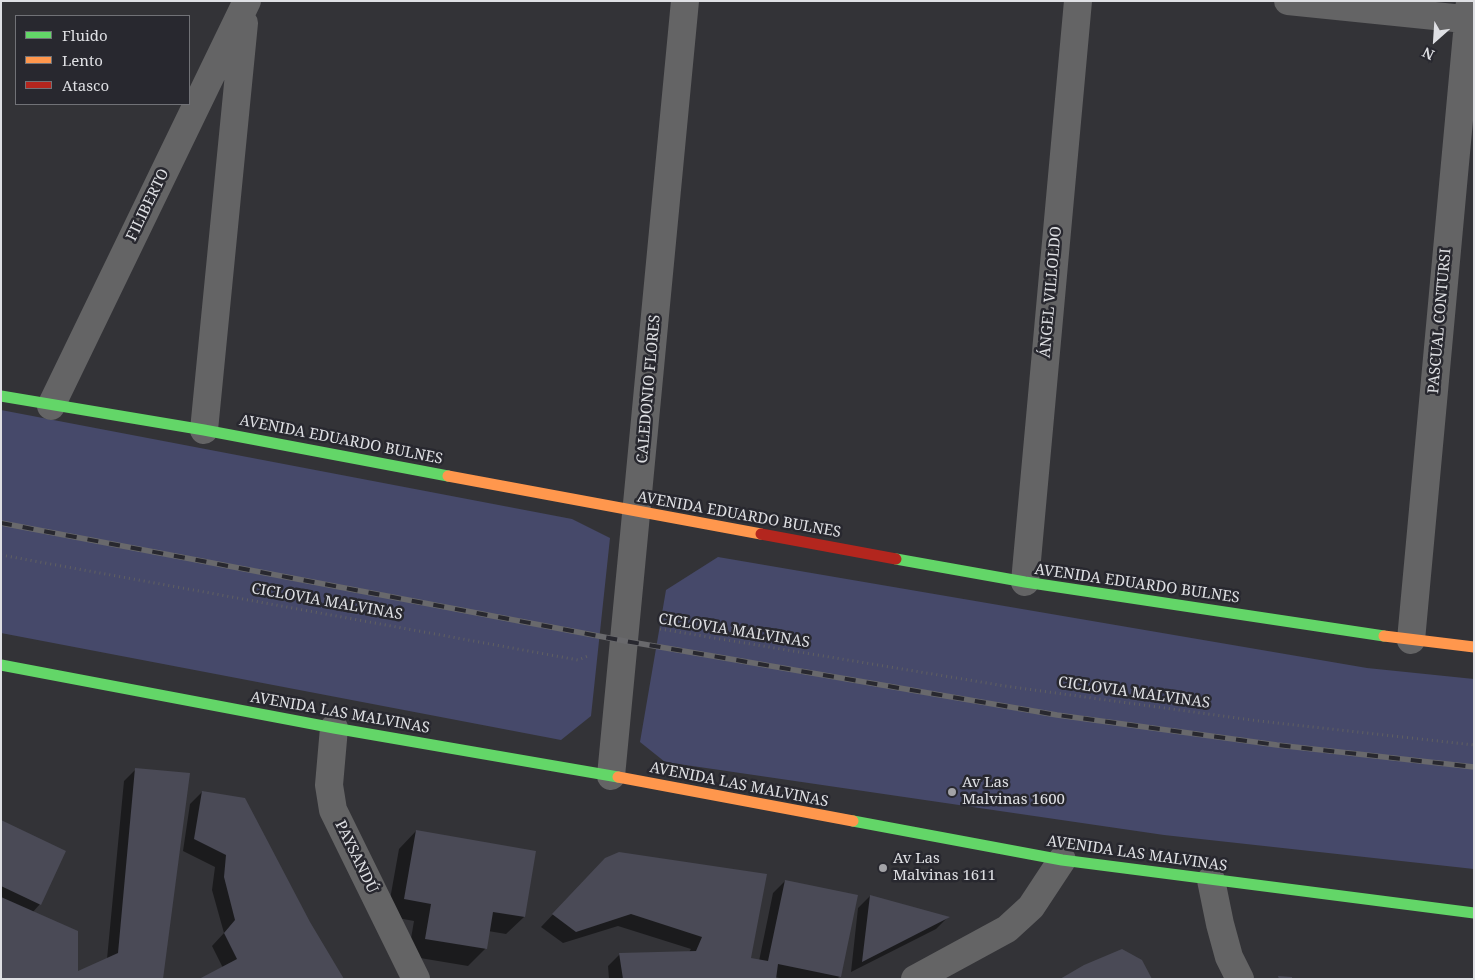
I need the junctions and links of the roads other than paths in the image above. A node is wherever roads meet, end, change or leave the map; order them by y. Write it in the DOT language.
graph roads {
  1 [pos="686,1"];
  2 [pos="1078,1"];
  3 [pos="1288,1"];
  4 [pos="246,3"];
  5 [pos="1471,13"];
  6 [pos="1,396"];
  7 [pos="51,406"];
  8 [pos="204,430"];
  9 [pos="637,512"];
  10 [pos="1025,582"];
  11 [pos="1411,640"];
  12 [pos="1474,647"];
  13 [pos="1,665"];
  14 [pos="334,728"];
  15 [pos="611,776"];
  16 [pos="1062,860"];
  17 [pos="1211,880"];
  18 [pos="1474,913"];
  19 [pos="416,979"];
  20 [pos="915,979"];
  21 [pos="1240,979"];
  1 -- 9 [label="street, CALEDONIO FLORES"];
  2 -- 10 [label="street, ÁNGEL VILLOLDO"];
  3 -- 5 [label="street"];
  4 -- 7 [label="street, FILIBERTO"];
  4 -- 8 [label="street, FILIBERTO"];
  5 -- 11 [label="street, PASCUAL CONTURSI"];
  6 -- 7 [label="main road, AVENIDA EDUARDO BULNES"];
  7 -- 8 [label="main road, AVENIDA EDUARDO BULNES"];
  8 -- 9 [label="main road, AVENIDA EDUARDO BULNES"];
  9 -- 10 [label="main road, AVENIDA EDUARDO BULNES"];
  9 -- 15 [label="street, CALEDONIO FLORES"];
  10 -- 11 [label="main road, AVENIDA EDUARDO BULNES"];
  11 -- 12 [label="main road, AVENIDA EDUARDO BULNES"];
  13 -- 14 [label="main road, AVENIDA LAS MALVINAS"];
  14 -- 15 [label="main road, AVENIDA LAS MALVINAS"];
  14 -- 19 [label="street, PAYSANDÚ"];
  15 -- 16 [label="main road, AVENIDA LAS MALVINAS"];
  16 -- 17 [label="main road, AVENIDA LAS MALVINAS"];
  16 -- 20 [label="street"];
  17 -- 18 [label="main road, AVENIDA LAS MALVINAS"];
  17 -- 21 [label="street"];
}
